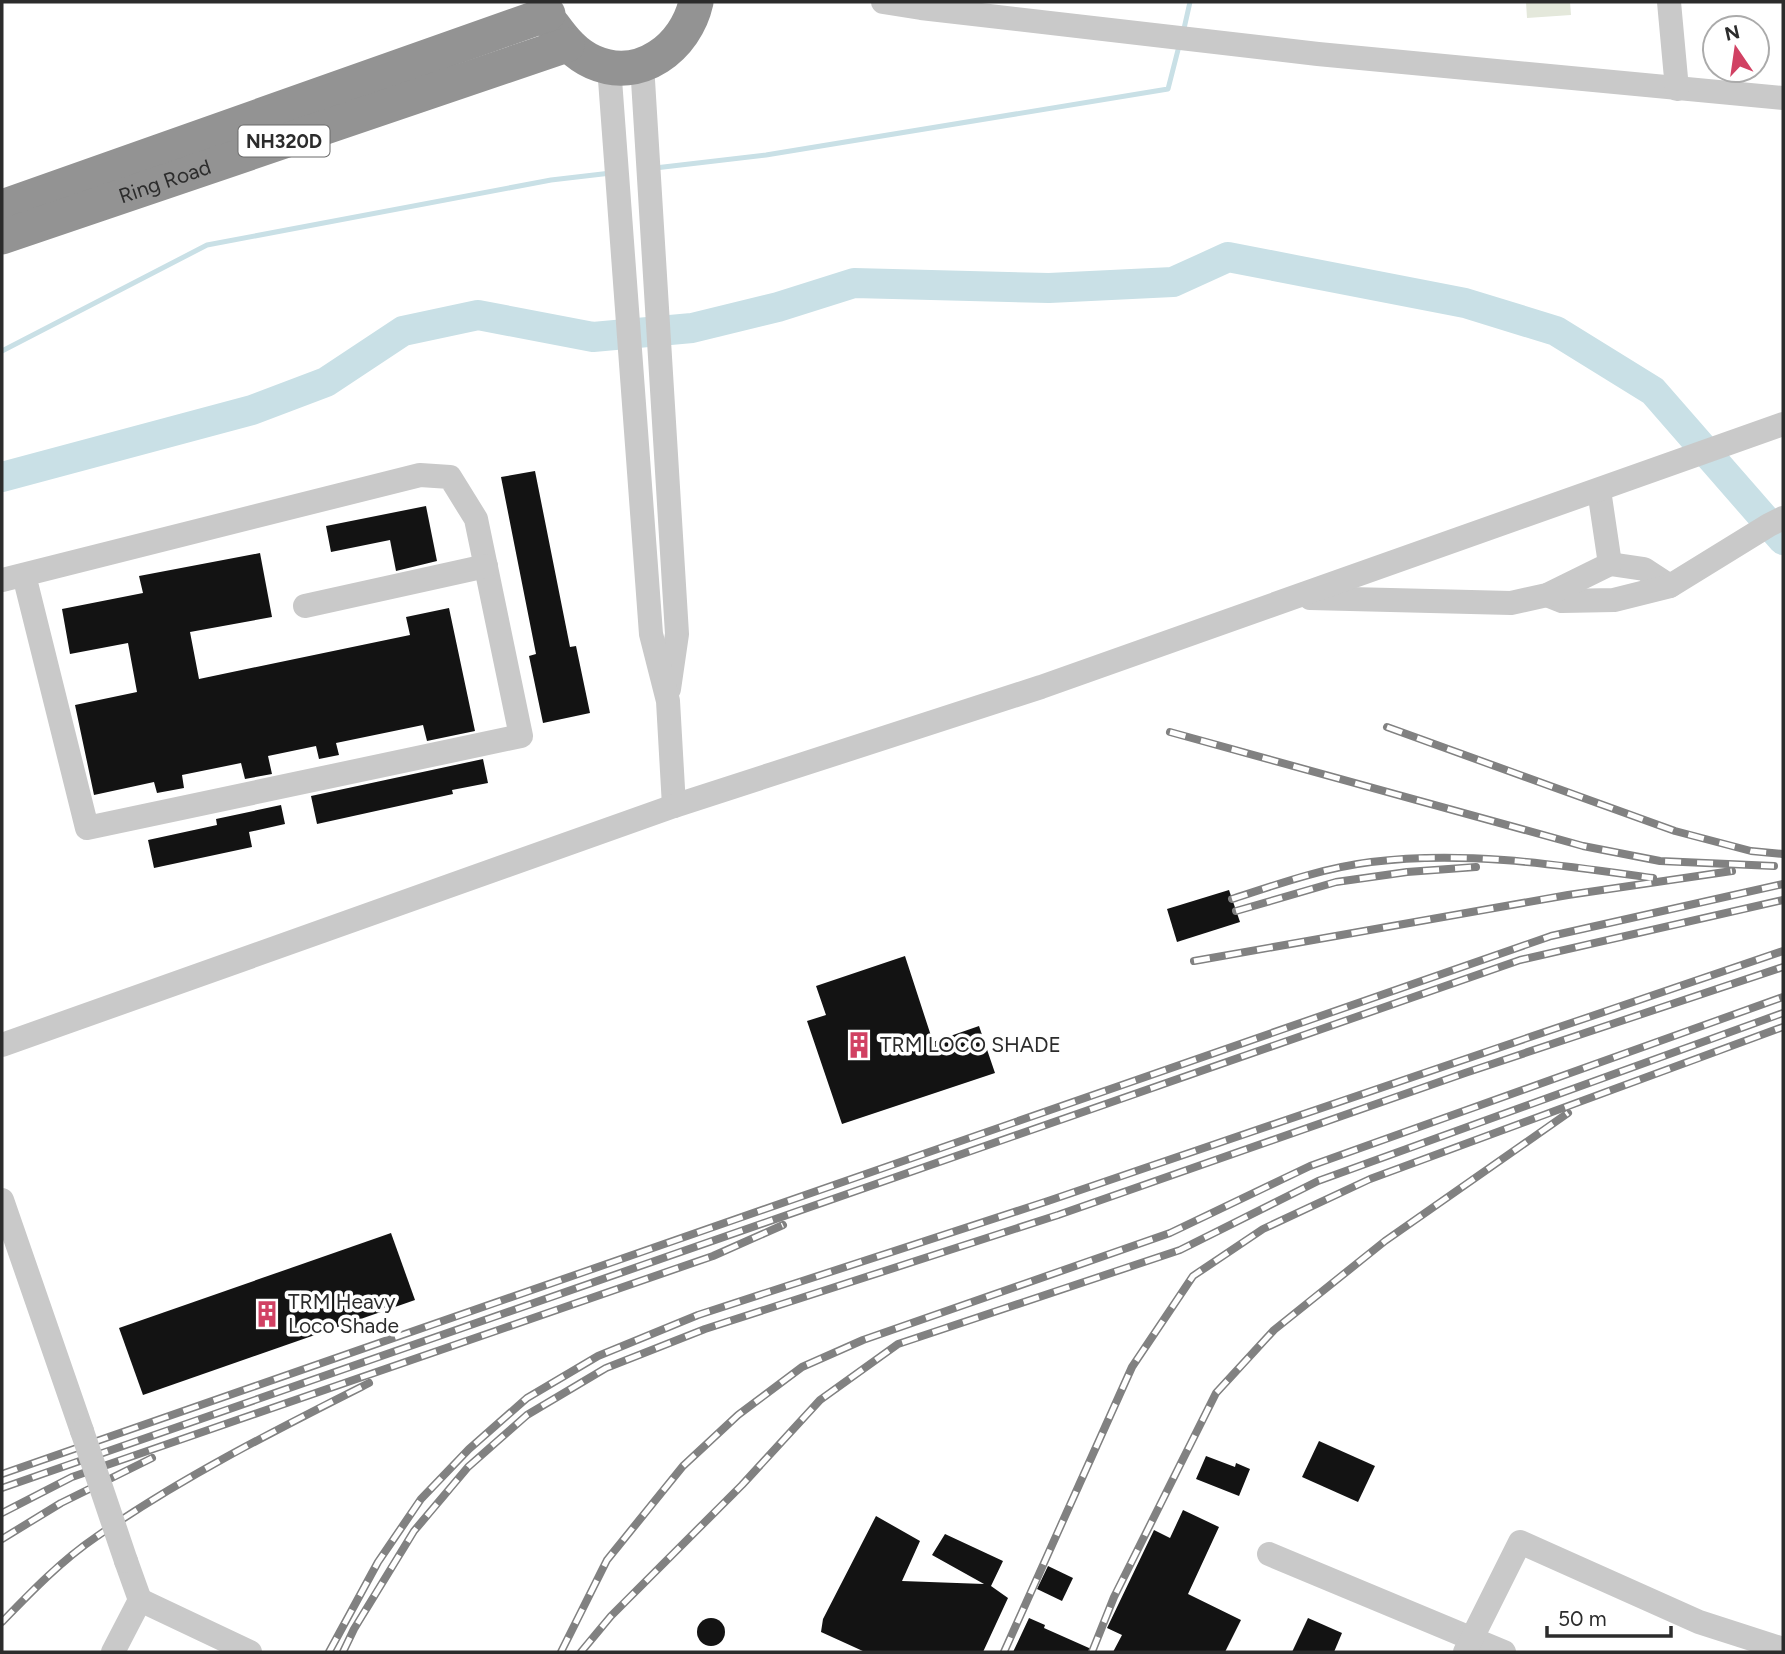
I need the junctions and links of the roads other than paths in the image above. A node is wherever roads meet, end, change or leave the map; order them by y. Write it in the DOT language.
graph roads {
  1 [pos="696,2"];
  2 [pos="884,2"];
  3 [pos="1669,2"];
  4 [pos="547,8"];
  5 [pos="567,45"];
  6 [pos="626,65"];
  7 [pos="1677,89"];
  8 [pos="1783,99"];
  9 [pos="2,207"];
  10 [pos="2,237"];
  11 [pos="1783,424"];
  12 [pos="1599,490"];
  13 [pos="1783,519"];
  14 [pos="1610,565"];
  15 [pos="485,566"];
  16 [pos="13,578"];
  17 [pos="1670,586"];
  18 [pos="1547,595"];
  19 [pos="1295,597"];
  20 [pos="305,606"];
  21 [pos="668,701"];
  22 [pos="674,806"];
  23 [pos="2,1045"];
  24 [pos="2,1200"];
  25 [pos="1269,1553"];
  26 [pos="140,1600"];
  27 [pos="1468,1645"];
  28 [pos="1783,1649"];
  29 [pos="113,1652"];
  30 [pos="250,1652"];
  31 [pos="1504,1652"];
  1 -- 6 [label="highway"];
  2 -- 7 [label="street"];
  3 -- 7 [label="street"];
  4 -- 5 [label="highway, NH320D"];
  4 -- 9 [label="highway, Ring Road / NH320D"];
  5 -- 6 [label="highway, NH320D"];
  5 -- 10 [label="highway, Ring Road / NH320D"];
  6 -- 21 [label="street"];
  6 -- 21 [label="street"];
  7 -- 8 [label="street"];
  11 -- 12 [label="street"];
  12 -- 14 [label="street"];
  12 -- 19 [label="street"];
  13 -- 17 [label="street"];
  14 -- 17 [label="street"];
  14 -- 18 [label="street"];
  15 -- 16 [label="street"];
  15 -- 16 [label="street"];
  15 -- 20 [label="street"];
  17 -- 18 [label="street"];
  18 -- 19 [label="street"];
  19 -- 22 [label="street"];
  21 -- 22 [label="street"];
  22 -- 23 [label="street"];
  24 -- 26 [label="street, bridge"];
  25 -- 27 [label="street"];
  26 -- 29 [label="street"];
  26 -- 30 [label="street"];
  27 -- 28 [label="street"];
  27 -- 31 [label="street"];
}
